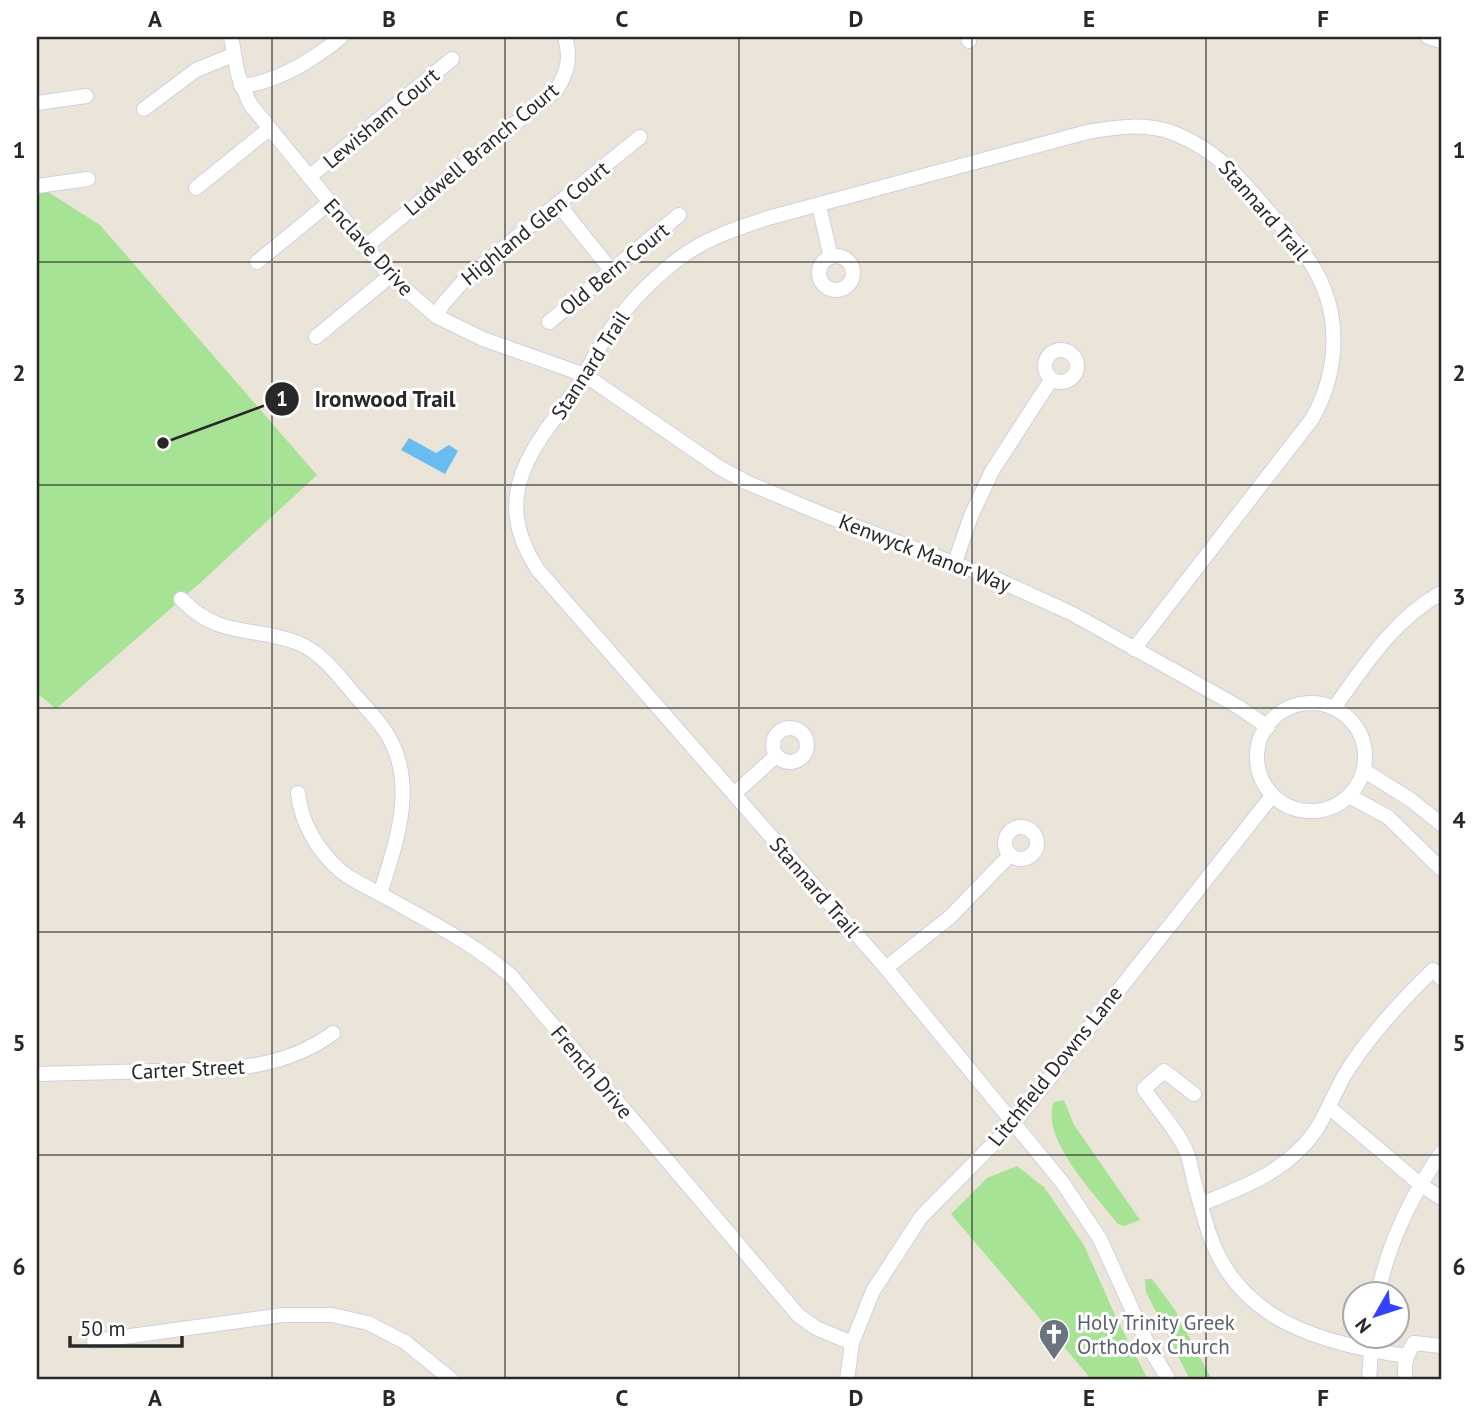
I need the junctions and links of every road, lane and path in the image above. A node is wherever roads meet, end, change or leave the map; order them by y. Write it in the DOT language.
graph roads {
  1 [pos="230,37"];
  2 [pos="341,37"];
  3 [pos="565,37"];
  4 [pos="1428,37"];
  5 [pos="1441,41"];
  6 [pos="233,55"];
  7 [pos="452,59"];
  8 [pos="241,86"];
  9 [pos="86,96"];
  10 [pos="37,103"];
  11 [pos="144,109"];
  12 [pos="269,129"];
  13 [pos="640,137"];
  14 [pos="309,177"];
  15 [pos="88,179"];
  16 [pos="37,187"];
  17 [pos="196,188"];
  18 [pos="329,203"];
  19 [pos="558,204"];
  20 [pos="819,206"];
  21 [pos="679,215"];
  22 [pos="365,247"];
  23 [pos="831,257"];
  24 [pos="257,262"];
  25 [pos="611,270"];
  26 [pos="390,276"];
  27 [pos="436,316"];
  28 [pos="549,322"];
  29 [pos="316,337"];
  30 [pos="585,375"];
  31 [pos="1051,380"];
  32 [pos="955,562"];
  33 [pos="1441,593"];
  34 [pos="181,599"];
  35 [pos="1134,649"];
  36 [pos="1334,708"];
  37 [pos="1268,727"];
  38 [pos="776,755"];
  39 [pos="1365,771"];
  40 [pos="298,793"];
  41 [pos="734,794"];
  42 [pos="1272,796"];
  43 [pos="1349,796"];
  44 [pos="1441,824"];
  45 [pos="1010,855"];
  46 [pos="1440,865"];
  47 [pos="380,894"];
  48 [pos="886,968"];
  49 [pos="1441,978"];
  50 [pos="332,1033"];
  51 [pos="37,1074"];
  52 [pos="1194,1094"];
  53 [pos="1330,1108"];
  54 [pos="1014,1123"];
  55 [pos="1441,1153"];
  56 [pos="1420,1185"];
  57 [pos="1441,1198"];
  58 [pos="1201,1204"];
  59 [pos="1382,1280"];
  60 [pos="1342,1340"];
  61 [pos="93,1341"];
  62 [pos="852,1343"];
  63 [pos="1441,1346"];
  64 [pos="1371,1350"];
  65 [pos="1388,1350"];
  66 [pos="1406,1356"];
  67 [pos="452,1380"];
  68 [pos="847,1380"];
  69 [pos="1169,1380"];
  70 [pos="1369,1380"];
  71 [pos="1406,1380"];
  1 -- 6 [label="street, Enclave Drive"];
  2 -- 8 [label="street"];
  3 -- 22 [label="street, Ludwell Branch Court"];
  4 -- 5 [label="street"];
  6 -- 8 [label="street, Enclave Drive"];
  6 -- 11 [label="street"];
  7 -- 14 [label="street, Lewisham Court"];
  8 -- 12 [label="street, Enclave Drive"];
  9 -- 10 [label="street"];
  12 -- 14 [label="street, Enclave Drive"];
  12 -- 17 [label="street"];
  13 -- 19 [label="street, Highland Glen Court"];
  14 -- 18 [label="street, Enclave Drive"];
  15 -- 16 [label="street"];
  18 -- 22 [label="street, Enclave Drive"];
  18 -- 24 [label="street"];
  19 -- 25 [label="street"];
  19 -- 27 [label="street, Highland Glen Court"];
  20 -- 23 [label="street"];
  20 -- 30 [label="street, Stannard Trail"];
  20 -- 35 [label="street, Stannard Trail"];
  21 -- 25 [label="street, Old Bern Court"];
  22 -- 26 [label="street, Enclave Drive"];
  25 -- 28 [label="street, Old Bern Court"];
  26 -- 27 [label="street, Enclave Drive"];
  26 -- 29 [label="street"];
  27 -- 30 [label="street, Enclave Drive"];
  30 -- 32 [label="street, Kenwyck Manor Way"];
  30 -- 41 [label="street, Stannard Trail"];
  31 -- 32 [label="street"];
  32 -- 35 [label="street, Kenwyck Manor Way"];
  33 -- 36 [label="street"];
  34 -- 47 [label="street"];
  35 -- 37 [label="street, Kenwyck Manor Way"];
  36 -- 37 [label="street"];
  36 -- 39 [label="street"];
  37 -- 42 [label="street"];
  38 -- 41 [label="street"];
  39 -- 43 [label="street"];
  39 -- 44 [label="street"];
  40 -- 47 [label="street, French Drive"];
  41 -- 48 [label="street, Stannard Trail"];
  42 -- 43 [label="street"];
  42 -- 54 [label="street, Litchfield Downs Lane"];
  43 -- 46 [label="street"];
  45 -- 48 [label="street"];
  47 -- 62 [label="street, French Drive"];
  48 -- 54 [label="street, Stannard Trail"];
  49 -- 53 [label="street"];
  50 -- 51 [label="street, Carter Street"];
  52 -- 58 [label="street"];
  53 -- 56 [label="street"];
  53 -- 58 [label="street"];
  54 -- 62 [label="street, Litchfield Downs Lane"];
  54 -- 69 [label="street, Stannard Trail"];
  55 -- 56 [label="street"];
  56 -- 57 [label="street"];
  56 -- 59 [label="street"];
  58 -- 60 [label="street"];
  61 -- 67 [label="street"];
  62 -- 68 [label="street"];
  63 -- 66 [label="street"];
  64 -- 70 [label="street"];
  65 -- 66 [label="street"];
  66 -- 71 [label="street"];
}
